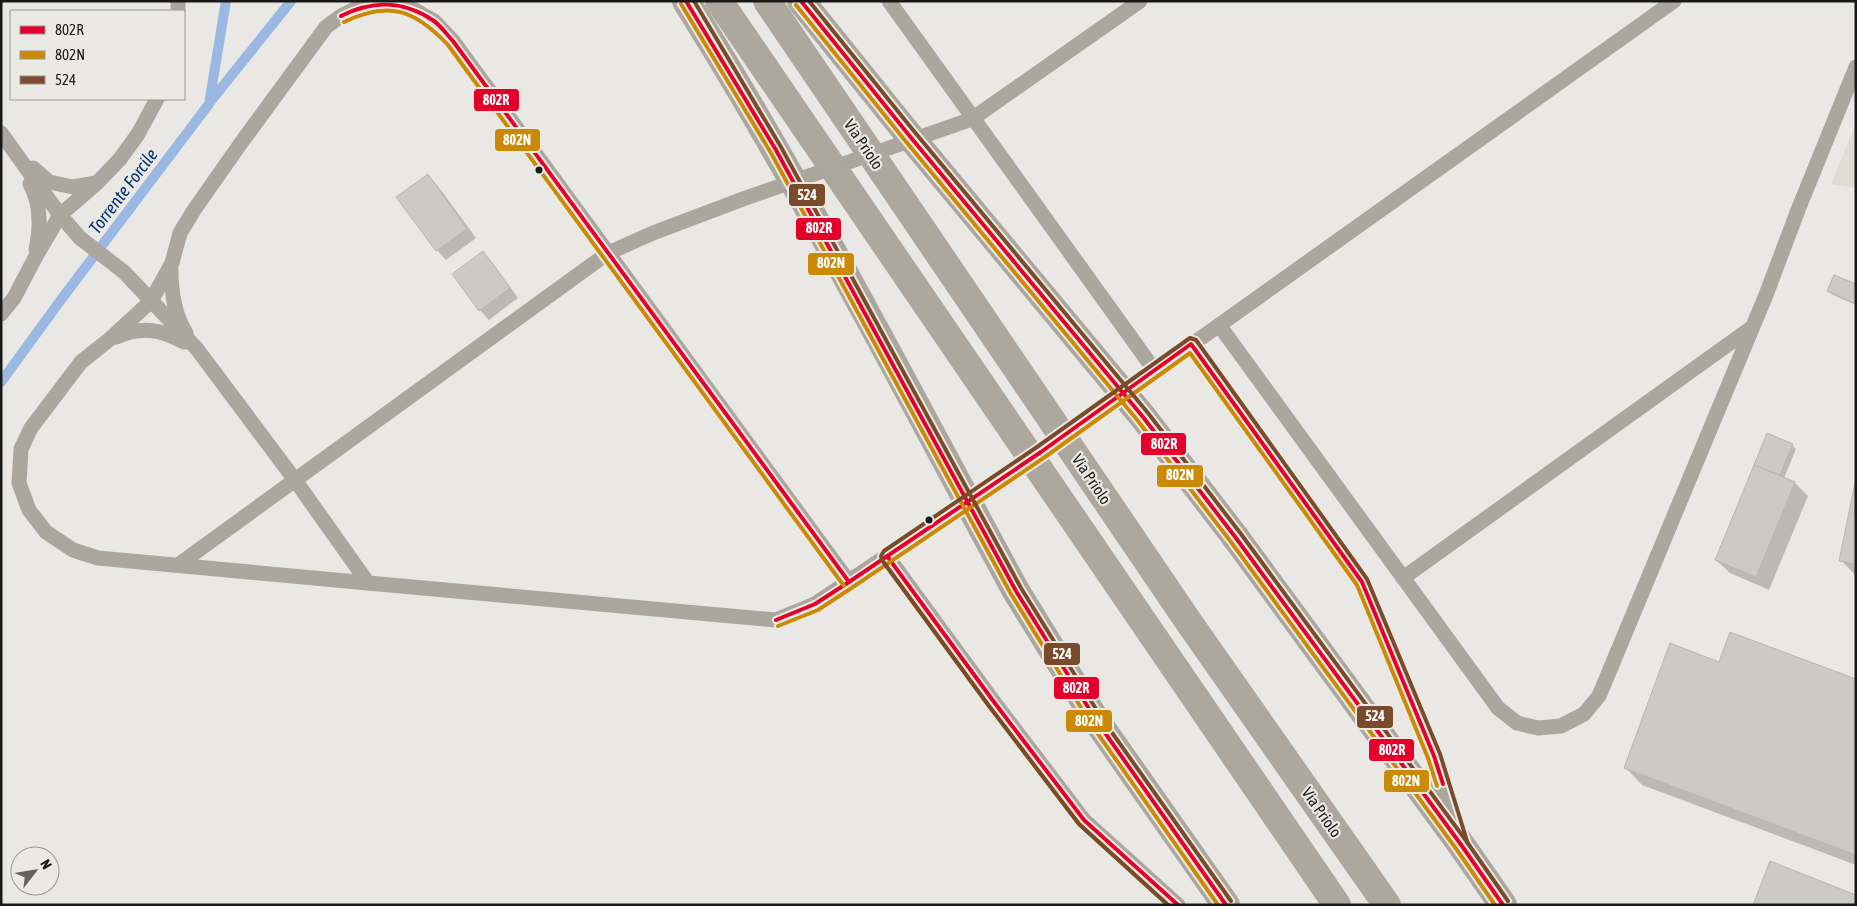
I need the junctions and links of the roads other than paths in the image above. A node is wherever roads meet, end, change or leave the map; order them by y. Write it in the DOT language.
graph roads {
  1 [pos="686,1"];
  2 [pos="719,1"];
  3 [pos="735,1"];
  4 [pos="767,1"];
  5 [pos="802,1"];
  6 [pos="889,1"];
  7 [pos="1140,1"];
  8 [pos="1674,1"];
  9 [pos="1856,67"];
  10 [pos="156,100"];
  11 [pos="972,119"];
  12 [pos="1,133"];
  13 [pos="11,149"];
  14 [pos="845,162"];
  15 [pos="97,183"];
  16 [pos="60,216"];
  17 [pos="608,253"];
  18 [pos="35,258"];
  19 [pos="172,263"];
  20 [pos="152,301"];
  21 [pos="1,314"];
  22 [pos="1219,325"];
  23 [pos="1751,328"];
  24 [pos="110,339"];
  25 [pos="1191,344"];
  26 [pos="196,349"];
  27 [pos="1155,371"];
  28 [pos="1041,452"];
  29 [pos="295,480"];
  30 [pos="888,556"];
  31 [pos="178,564"];
  32 [pos="1403,578"];
  33 [pos="849,582"];
  34 [pos="368,583"];
  35 [pos="1462,846"];
  36 [pos="1178,905"];
  37 [pos="1226,905"];
  38 [pos="1337,905"];
  39 [pos="1387,905"];
  40 [pos="1503,905"];
  1 -- 37 [label="street, bridge"];
  2 -- 38 [label="main road, bridge"];
  3 -- 14 [label="lane"];
  4 -- 39 [label="main road, Via Priolo, bridge"];
  5 -- 35 [label="street, bridge"];
  6 -- 11 [label="lane"];
  7 -- 11 [label="lane"];
  8 -- 22 [label="lane"];
  9 -- 23 [label="lane"];
  10 -- 15 [label="lane"];
  11 -- 14 [label="lane"];
  11 -- 27 [label="lane"];
  12 -- 13 [label="lane"];
  13 -- 15 [label="lane"];
  13 -- 16 [label="lane"];
  13 -- 18 [label="lane"];
  14 -- 17 [label="lane"];
  14 -- 28 [label="lane"];
  15 -- 16 [label="lane"];
  16 -- 18 [label="lane"];
  16 -- 20 [label="lane"];
  17 -- 19 [label="lane"];
  17 -- 29 [label="lane"];
  17 -- 33 [label="lane"];
  18 -- 21 [label="lane"];
  19 -- 20 [label="lane"];
  19 -- 26 [label="lane"];
  20 -- 24 [label="lane"];
  20 -- 26 [label="lane"];
  22 -- 25 [label="lane"];
  22 -- 32 [label="lane"];
  23 -- 32 [label="lane"];
  23 -- 32 [label="lane"];
  24 -- 26 [label="lane"];
  24 -- 31 [label="lane"];
  25 -- 27 [label="lane"];
  25 -- 35 [label="lane"];
  26 -- 29 [label="lane"];
  27 -- 28 [label="lane"];
  28 -- 30 [label="lane"];
  29 -- 31 [label="lane"];
  29 -- 34 [label="lane"];
  30 -- 33 [label="lane"];
  30 -- 36 [label="lane"];
  31 -- 34 [label="lane"];
  33 -- 34 [label="lane"];
  35 -- 40 [label="street"];
}
